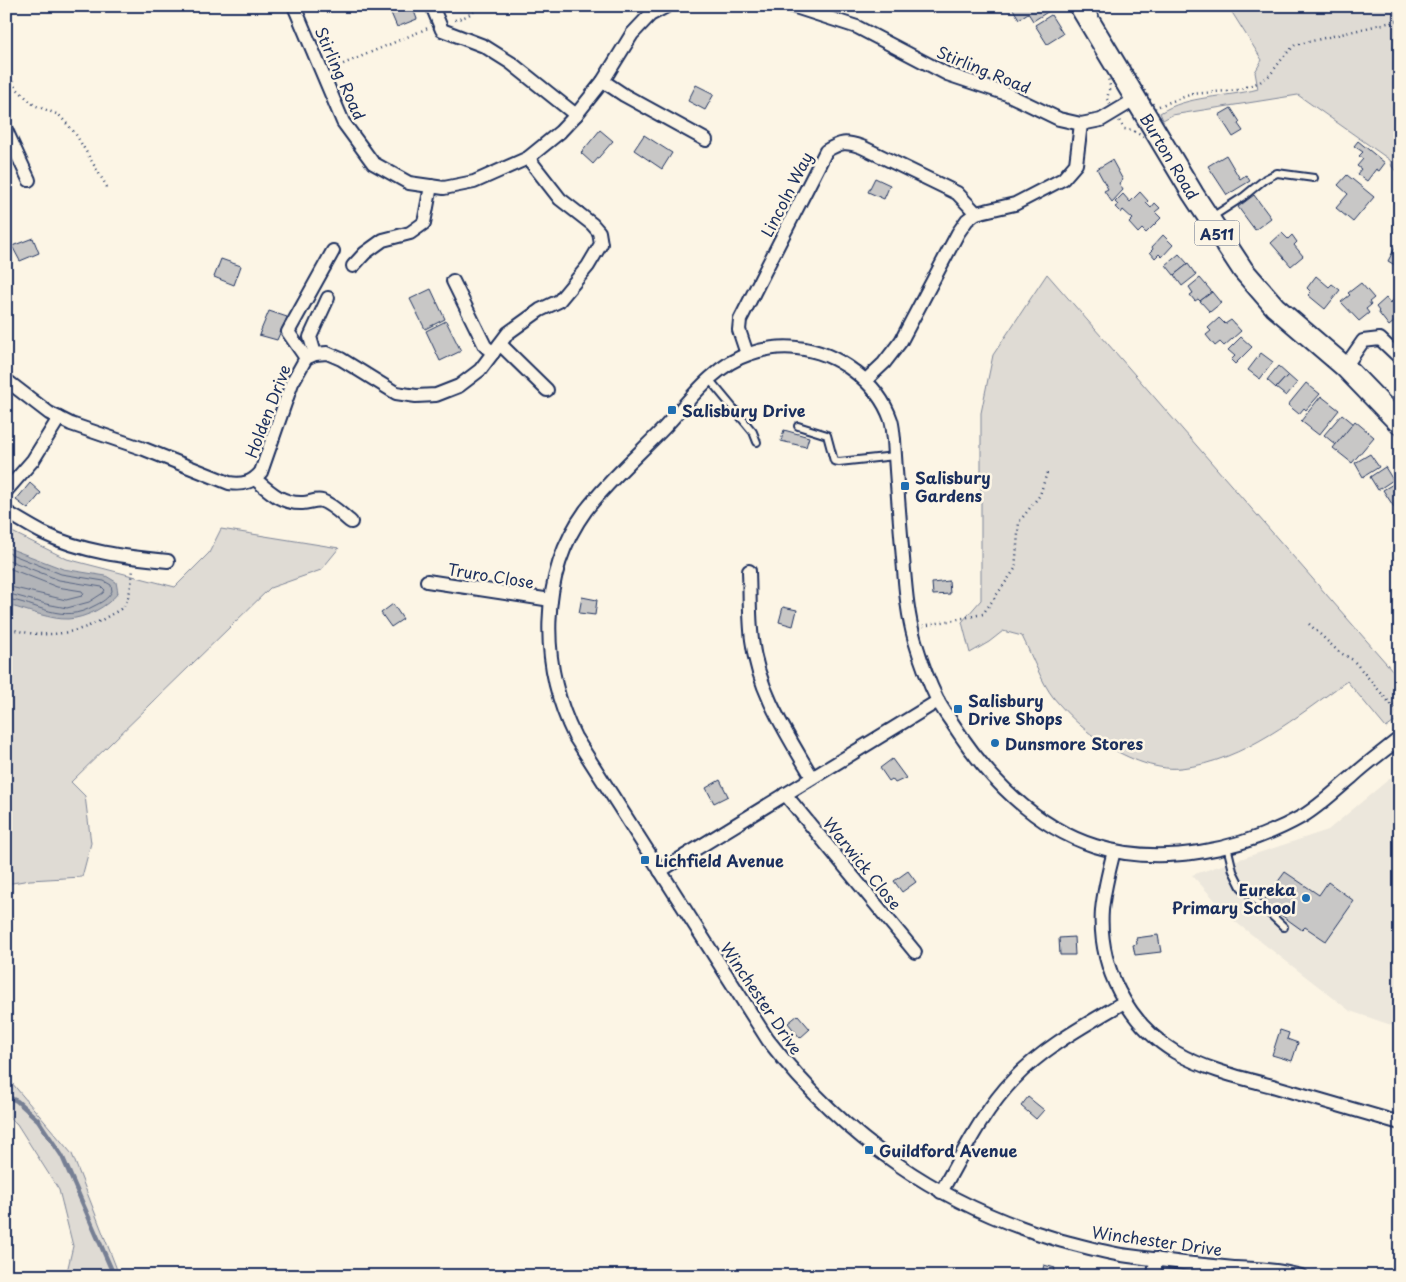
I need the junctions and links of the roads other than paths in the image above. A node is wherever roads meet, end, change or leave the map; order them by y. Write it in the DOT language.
graph roads {
  1 [pos="294,6"];
  2 [pos="432,6"];
  3 [pos="667,6"];
  4 [pos="792,6"];
  5 [pos="1080,6"];
  6 [pos="604,80"];
  7 [pos="1136,99"];
  8 [pos="576,115"];
  9 [pos="1081,124"];
  10 [pos="6,130"];
  11 [pos="706,140"];
  12 [pos="528,158"];
  13 [pos="1314,178"];
  14 [pos="29,180"];
  15 [pos="431,186"];
  16 [pos="976,213"];
  17 [pos="1208,219"];
  18 [pos="333,251"];
  19 [pos="353,266"];
  20 [pos="452,281"];
  21 [pos="328,298"];
  22 [pos="496,348"];
  23 [pos="747,354"];
  24 [pos="310,356"];
  25 [pos="1400,358"];
  26 [pos="1345,367"];
  27 [pos="709,379"];
  28 [pos="6,380"];
  29 [pos="866,380"];
  30 [pos="547,390"];
  31 [pos="59,418"];
  32 [pos="1400,424"];
  33 [pos="798,426"];
  34 [pos="757,442"];
  35 [pos="895,456"];
  36 [pos="255,479"];
  37 [pos="6,491"];
  38 [pos="6,512"];
  39 [pos="351,522"];
  40 [pos="168,561"];
  41 [pos="749,571"];
  42 [pos="427,582"];
  43 [pos="551,600"];
  44 [pos="938,701"];
  45 [pos="1400,738"];
  46 [pos="812,777"];
  47 [pos="785,794"];
  48 [pos="1227,846"];
  49 [pos="1114,851"];
  50 [pos="660,871"];
  51 [pos="1284,927"];
  52 [pos="915,952"];
  53 [pos="1124,1002"];
  54 [pos="1400,1123"];
  55 [pos="941,1192"];
  56 [pos="1156,1260"];
  57 [pos="1154,1276"];
  58 [pos="1301,1276"];
  1 -- 15 [label="street, Stirling Road"];
  2 -- 8 [label="street"];
  3 -- 6 [label="street, Stirling Road"];
  4 -- 9 [label="street, Stirling Road"];
  5 -- 7 [label="highway, Burton Road / A511"];
  6 -- 8 [label="street, Stirling Road"];
  6 -- 11 [label="street"];
  7 -- 9 [label="street, Stirling Road"];
  7 -- 17 [label="highway, Burton Road / A511"];
  8 -- 12 [label="street, Stirling Road"];
  9 -- 16 [label="street"];
  10 -- 14 [label="street"];
  12 -- 15 [label="street, Stirling Road"];
  12 -- 22 [label="street"];
  13 -- 17 [label="lane"];
  15 -- 19 [label="street"];
  16 -- 23 [label="street, Lincoln Way"];
  16 -- 29 [label="street"];
  17 -- 26 [label="highway, Burton Road / A511"];
  18 -- 24 [label="street"];
  20 -- 22 [label="street"];
  21 -- 24 [label="street"];
  22 -- 24 [label="street"];
  22 -- 30 [label="street"];
  23 -- 27 [label="street"];
  23 -- 29 [label="street"];
  24 -- 36 [label="street, Holden Drive"];
  25 -- 26 [label="street"];
  26 -- 32 [label="highway, Burton Road / A511"];
  27 -- 34 [label="lane"];
  27 -- 43 [label="street"];
  28 -- 31 [label="street, Holden Drive"];
  29 -- 35 [label="street"];
  31 -- 36 [label="street, Holden Drive"];
  31 -- 37 [label="street"];
  33 -- 35 [label="lane"];
  35 -- 44 [label="street"];
  36 -- 39 [label="street, Holden Drive"];
  38 -- 40 [label="street"];
  41 -- 46 [label="street"];
  42 -- 43 [label="street, Truro Close"];
  43 -- 50 [label="street"];
  44 -- 46 [label="street"];
  44 -- 49 [label="street"];
  45 -- 48 [label="street"];
  46 -- 47 [label="street"];
  47 -- 50 [label="street"];
  47 -- 52 [label="street, Warwick Close"];
  48 -- 49 [label="street"];
  48 -- 51 [label="lane"];
  49 -- 53 [label="street"];
  50 -- 55 [label="street, Winchester Drive"];
  53 -- 54 [label="street"];
  53 -- 55 [label="street"];
  55 -- 56 [label="street, Winchester Drive"];
  56 -- 57 [label="street"];
  56 -- 58 [label="street, Winchester Drive"];
}
